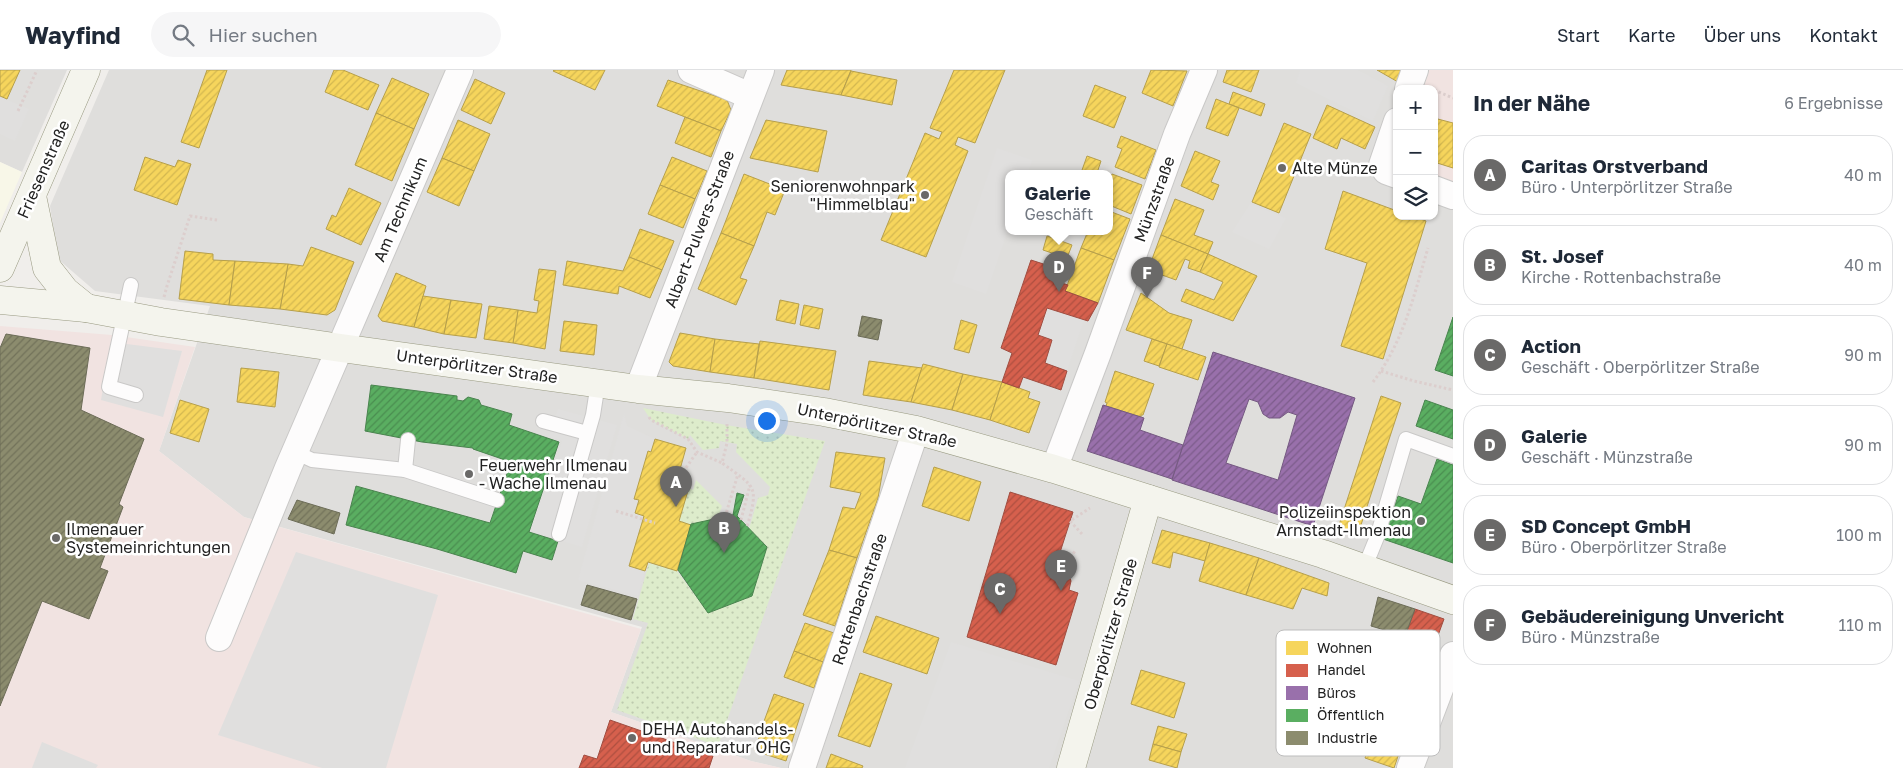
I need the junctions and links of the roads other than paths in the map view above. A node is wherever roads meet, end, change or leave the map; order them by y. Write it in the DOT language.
graph roads {
  1 [pos="86,70"];
  2 [pos="460,70"];
  3 [pos="691,70"];
  4 [pos="762,70"];
  5 [pos="1204,70"];
  6 [pos="1415,70"];
  7 [pos="1409,85"];
  8 [pos="750,96"];
  9 [pos="1393,133"];
  10 [pos="1393,174"];
  11 [pos="1438,190"];
  12 [pos="32,196"];
  13 [pos="1453,196"];
  14 [pos="0,268"];
  15 [pos="131,285"];
  16 [pos="0,300"];
  17 [pos="86,308"];
  18 [pos="124,315"];
  19 [pos="341,348"];
  20 [pos="598,383"];
  21 [pos="638,389"];
  22 [pos="136,395"];
  23 [pos="543,421"];
  24 [pos="916,430"];
  25 [pos="587,433"];
  26 [pos="408,440"];
  27 [pos="295,452"];
  28 [pos="1453,456"];
  29 [pos="1054,469"];
  30 [pos="405,470"];
  31 [pos="1148,499"];
  32 [pos="497,500"];
  33 [pos="559,534"];
  34 [pos="1364,569"];
  35 [pos="1453,600"];
  36 [pos="219,638"];
  37 [pos="1453,655"];
  38 [pos="1440,689"];
  39 [pos="1415,756"];
  40 [pos="802,768"];
  41 [pos="1071,768"];
  42 [pos="1410,768"];
  1 -- 12 [label="main road, Friesenstraße"];
  2 -- 19 [label="street, Am Technikum"];
  3 -- 8 [label="street"];
  4 -- 8 [label="street, Albert-Pulvers-Straße"];
  5 -- 29 [label="street, Münzstraße"];
  6 -- 7 [label="street"];
  8 -- 21 [label="street, Albert-Pulvers-Straße"];
  9 -- 10 [label="street"];
  11 -- 13 [label="street"];
  12 -- 14 [label="main road, Friesenstraße"];
  12 -- 17 [label="main road"];
  15 -- 18 [label="lane"];
  16 -- 17 [label="main road, Unterpörlitzer Straße"];
  17 -- 18 [label="main road, Unterpörlitzer Straße"];
  18 -- 19 [label="main road, Unterpörlitzer Straße"];
  18 -- 22 [label="lane"];
  19 -- 20 [label="main road, Unterpörlitzer Straße"];
  19 -- 27 [label="street"];
  20 -- 21 [label="main road, Unterpörlitzer Straße"];
  20 -- 25 [label="lane"];
  21 -- 24 [label="main road, Unterpörlitzer Straße"];
  23 -- 25 [label="lane"];
  24 -- 29 [label="main road, Unterpörlitzer Straße"];
  24 -- 40 [label="street, Rottenbachstraße"];
  25 -- 33 [label="lane"];
  26 -- 30 [label="lane"];
  27 -- 30 [label="lane"];
  27 -- 36 [label="street"];
  28 -- 34 [label="lane"];
  29 -- 31 [label="main road, Unterpörlitzer Straße"];
  30 -- 32 [label="lane"];
  31 -- 34 [label="main road, Unterpörlitzer Straße"];
  31 -- 41 [label="main road, Oberpörlitzer Straße"];
  34 -- 35 [label="main road, Unterpörlitzer Straße"];
  37 -- 38 [label="street"];
  39 -- 42 [label="street"];
}
